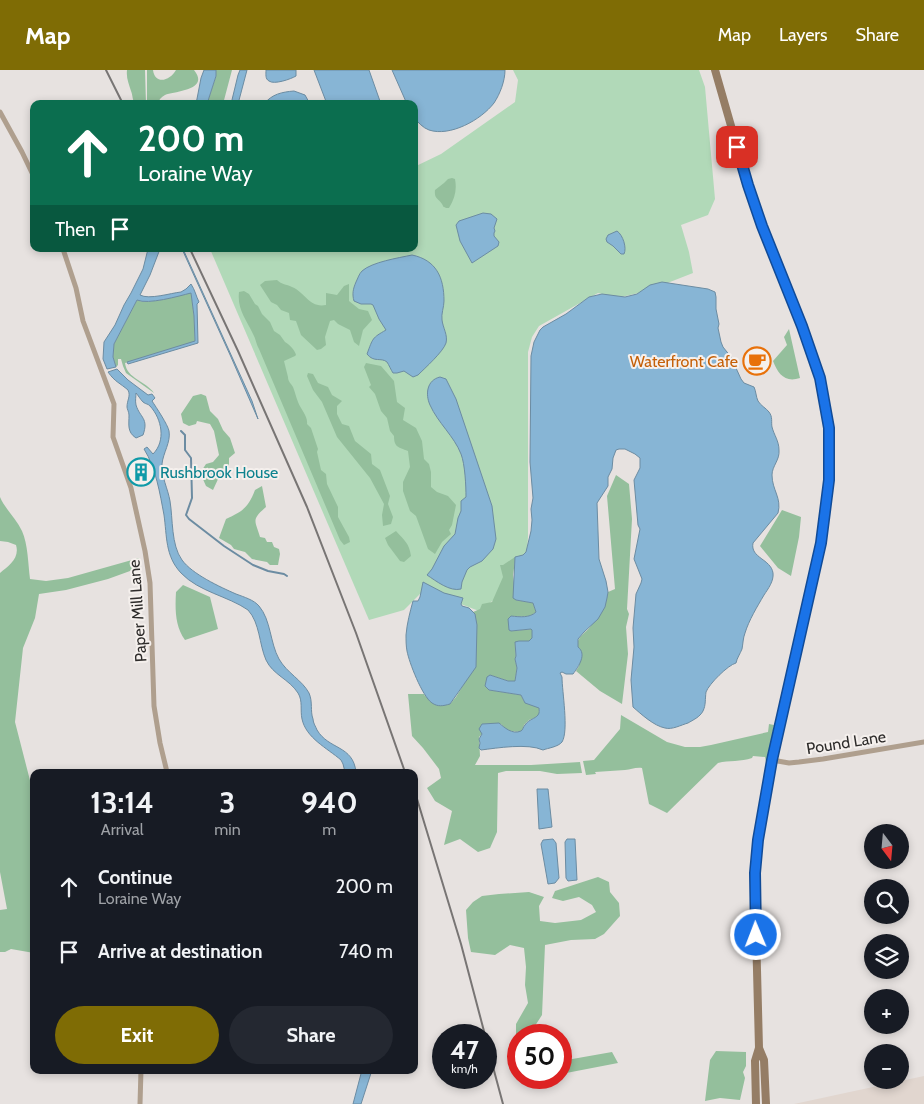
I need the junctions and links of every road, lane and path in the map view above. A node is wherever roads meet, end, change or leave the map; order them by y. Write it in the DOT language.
graph roads {
  1 [pos="715,70"];
  2 [pos="0,112"];
  3 [pos="30,169"];
  4 [pos="64,252"];
  5 [pos="924,742"];
  6 [pos="772,760"];
  7 [pos="166,769"];
  8 [pos="759,1048"];
  9 [pos="141,1074"];
  10 [pos="140,1104"];
  11 [pos="756,1104"];
  12 [pos="766,1104"];
  1 -- 6 [label="main road"];
  2 -- 3 [label="street"];
  4 -- 7 [label="street, Paper Mill Lane"];
  5 -- 6 [label="street, Pound Lane"];
  6 -- 8 [label="main road"];
  8 -- 11 [label="main road"];
  8 -- 12 [label="main road"];
  9 -- 10 [label="street"];
}
